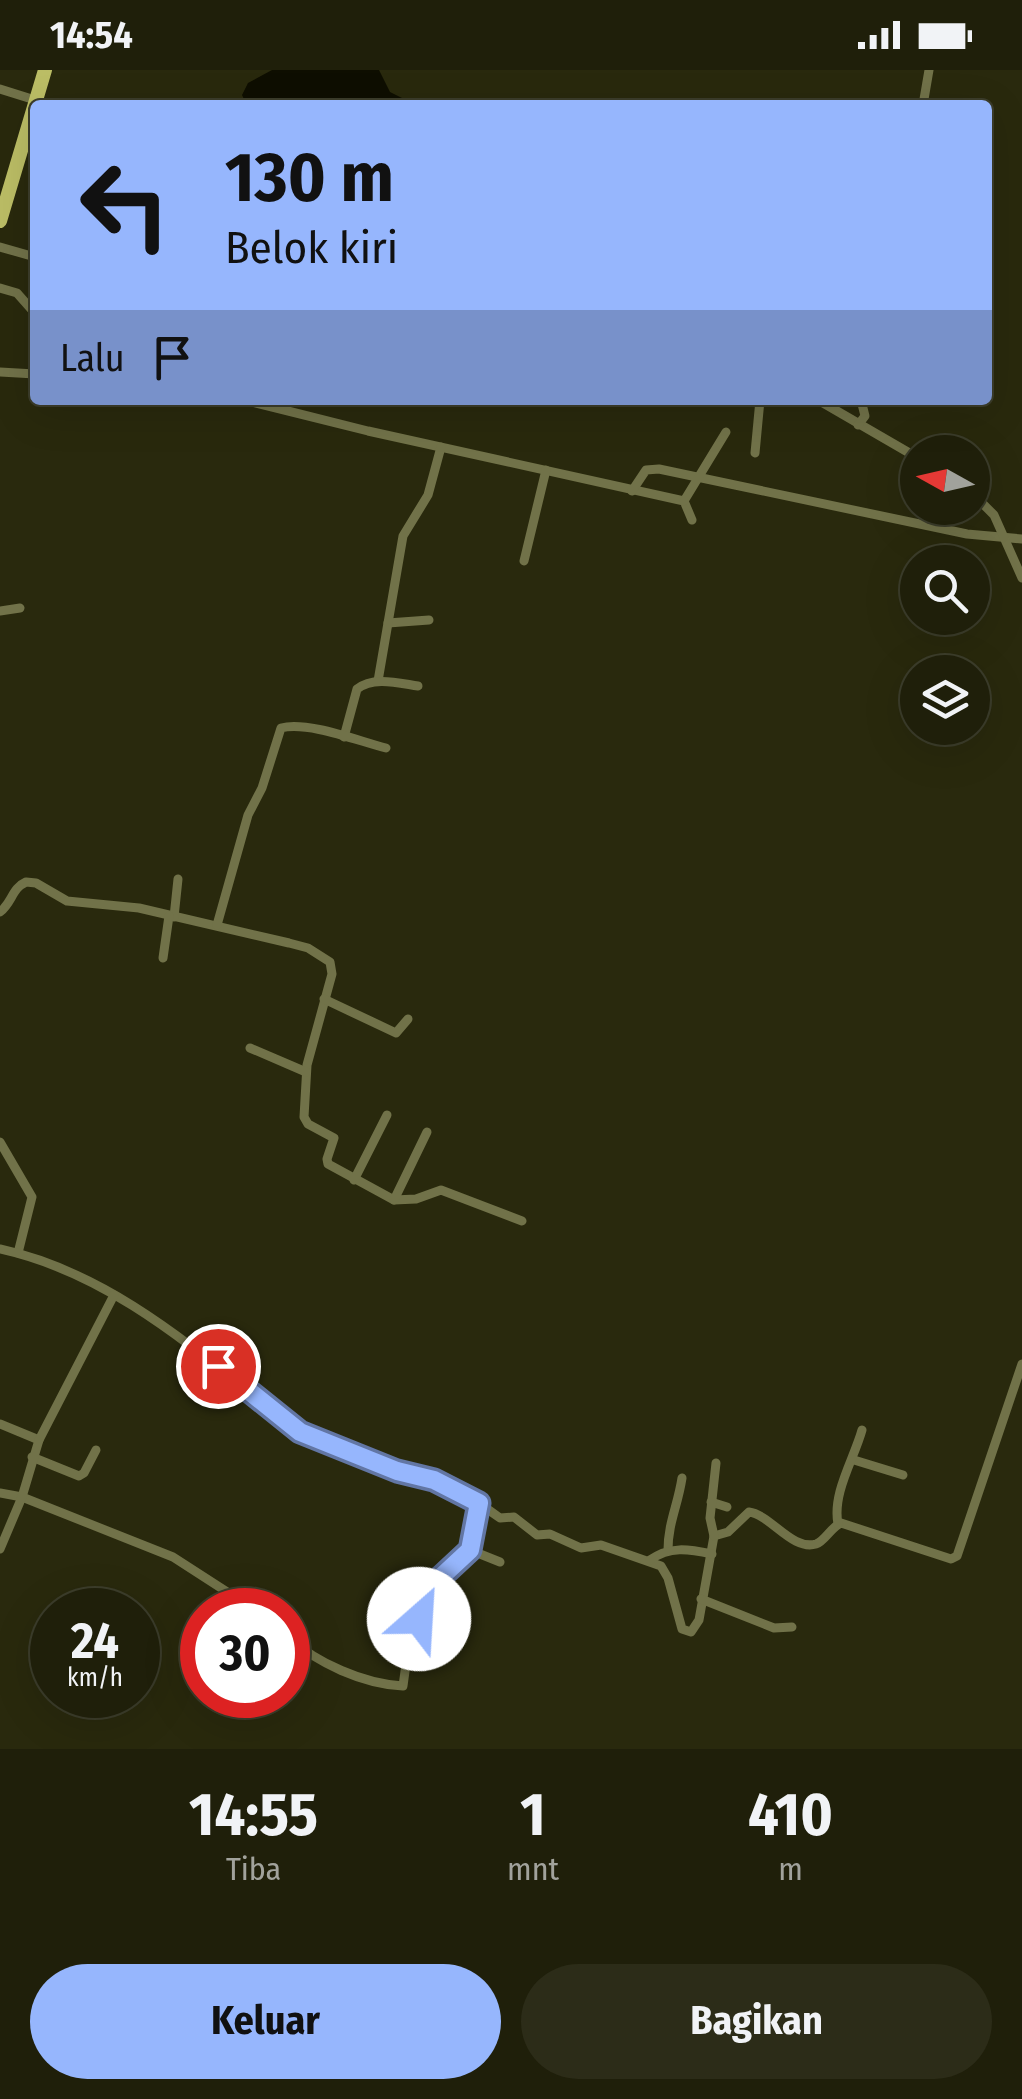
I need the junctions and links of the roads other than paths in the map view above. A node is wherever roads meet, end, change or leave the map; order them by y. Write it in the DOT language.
graph roads {
  1 [pos="45,70"];
  2 [pos="929,70"];
  3 [pos="0,90"];
  4 [pos="35,100"];
  5 [pos="924,100"];
  6 [pos="30,117"];
  7 [pos="0,222"];
  8 [pos="0,247"];
  9 [pos="30,256"];
  10 [pos="0,288"];
  11 [pos="30,308"];
  12 [pos="0,372"];
  13 [pos="30,374"];
  14 [pos="265,405"];
  15 [pos="760,405"];
  16 [pos="826,405"];
  17 [pos="862,405"];
  18 [pos="858,426"];
  19 [pos="726,432"];
  20 [pos="441,447"];
  21 [pos="900,448"];
  22 [pos="755,453"];
  23 [pos="546,470"];
  24 [pos="697,479"];
  25 [pos="632,490"];
  26 [pos="684,501"];
  27 [pos="990,511"];
  28 [pos="692,520"];
  29 [pos="1003,538"];
  30 [pos="1022,539"];
  31 [pos="524,562"];
  32 [pos="1022,578"];
  33 [pos="20,608"];
  34 [pos="0,611"];
  35 [pos="429,620"];
  36 [pos="388,624"];
  37 [pos="378,681"];
  38 [pos="418,686"];
  39 [pos="344,737"];
  40 [pos="386,748"];
  41 [pos="178,879"];
  42 [pos="0,912"];
  43 [pos="172,916"];
  44 [pos="216,925"];
  45 [pos="164,958"];
  46 [pos="324,999"];
  47 [pos="408,1019"];
  48 [pos="250,1048"];
  49 [pos="306,1072"];
  50 [pos="387,1114"];
  51 [pos="427,1132"];
  52 [pos="2,1150"];
  53 [pos="354,1180"];
  54 [pos="394,1200"];
  55 [pos="522,1220"];
  56 [pos="0,1249"];
  57 [pos="18,1253"];
  58 [pos="114,1295"];
  59 [pos="1022,1364"];
  60 [pos="0,1424"];
  61 [pos="862,1430"];
  62 [pos="38,1440"];
  63 [pos="96,1450"];
  64 [pos="32,1457"];
  65 [pos="854,1460"];
  66 [pos="716,1463"];
  67 [pos="903,1475"];
  68 [pos="682,1478"];
  69 [pos="0,1493"];
  70 [pos="22,1497"];
  71 [pos="712,1502"];
  72 [pos="479,1503"];
  73 [pos="727,1506"];
  74 [pos="838,1524"];
  75 [pos="714,1536"];
  76 [pos="0,1549"];
  77 [pos="470,1550"];
  78 [pos="668,1550"];
  79 [pos="712,1554"];
  80 [pos="650,1560"];
  81 [pos="500,1562"];
  82 [pos="221,1588"];
  83 [pos="701,1599"];
  84 [pos="792,1627"];
  85 [pos="310,1657"];
  1 -- 4 [label="main road"];
  2 -- 5 [label="street"];
  3 -- 4 [label="street"];
  6 -- 7 [label="main road"];
  8 -- 9 [label="street"];
  10 -- 11 [label="street"];
  12 -- 13 [label="street"];
  14 -- 20 [label="street"];
  15 -- 22 [label="street"];
  16 -- 18 [label="street"];
  17 -- 18 [label="street"];
  18 -- 21 [label="street"];
  19 -- 24 [label="street"];
  20 -- 23 [label="street"];
  20 -- 36 [label="street"];
  23 -- 25 [label="street"];
  23 -- 31 [label="street"];
  24 -- 25 [label="street"];
  24 -- 26 [label="street"];
  24 -- 29 [label="street"];
  25 -- 26 [label="street"];
  26 -- 28 [label="street"];
  27 -- 29 [label="street"];
  29 -- 30 [label="street"];
  29 -- 32 [label="street"];
  33 -- 34 [label="street"];
  35 -- 36 [label="street"];
  36 -- 37 [label="street"];
  37 -- 38 [label="street"];
  37 -- 39 [label="street"];
  39 -- 40 [label="street"];
  39 -- 44 [label="street"];
  41 -- 43 [label="street"];
  42 -- 43 [label="street"];
  43 -- 44 [label="street"];
  43 -- 45 [label="street"];
  44 -- 46 [label="street"];
  46 -- 47 [label="street"];
  46 -- 49 [label="street"];
  48 -- 49 [label="street"];
  49 -- 53 [label="street"];
  50 -- 53 [label="street"];
  51 -- 54 [label="street"];
  52 -- 57 [label="street"];
  53 -- 54 [label="street"];
  54 -- 55 [label="street"];
  56 -- 57 [label="street"];
  57 -- 58 [label="street"];
  58 -- 62 [label="street"];
  58 -- 72 [label="street"];
  59 -- 74 [label="street"];
  60 -- 62 [label="street"];
  61 -- 65 [label="street"];
  62 -- 64 [label="street"];
  63 -- 64 [label="street"];
  64 -- 70 [label="street"];
  65 -- 67 [label="street"];
  65 -- 74 [label="street"];
  66 -- 71 [label="street"];
  68 -- 78 [label="street"];
  69 -- 70 [label="street"];
  70 -- 76 [label="street"];
  70 -- 82 [label="street"];
  71 -- 73 [label="street"];
  71 -- 75 [label="street"];
  72 -- 77 [label="street"];
  72 -- 80 [label="street"];
  74 -- 75 [label="street"];
  75 -- 79 [label="street"];
  77 -- 81 [label="street"];
  77 -- 85 [label="street"];
  78 -- 79 [label="street"];
  78 -- 80 [label="street"];
  79 -- 83 [label="street"];
  80 -- 83 [label="street"];
  83 -- 84 [label="street"];
}
